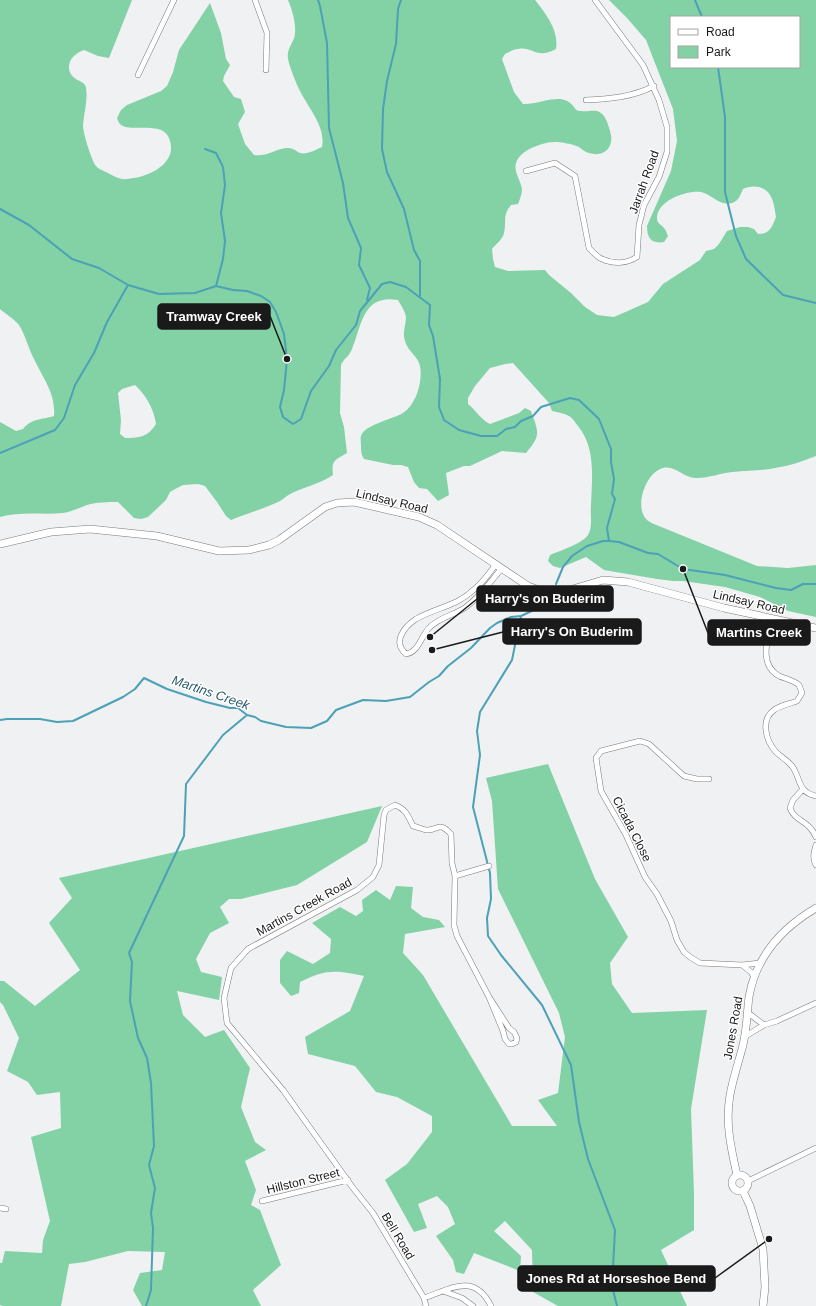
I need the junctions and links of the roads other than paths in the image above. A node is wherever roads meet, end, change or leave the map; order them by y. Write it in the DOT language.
graph roads {
  1 [pos="174,0"];
  2 [pos="255,0"];
  3 [pos="596,0"];
  4 [pos="266,70"];
  5 [pos="138,75"];
  6 [pos="654,86"];
  7 [pos="586,100"];
  8 [pos="526,171"];
  9 [pos="0,544"];
  10 [pos="499,566"];
  11 [pos="772,619"];
  12 [pos="816,628"];
  13 [pos="709,779"];
  14 [pos="803,789"];
  15 [pos="816,796"];
  16 [pos="816,837"];
  17 [pos="816,844"];
  18 [pos="816,865"];
  19 [pos="489,866"];
  20 [pos="455,876"];
  21 [pos="816,908"];
  22 [pos="760,963"];
  23 [pos="742,966"];
  24 [pos="754,977"];
  25 [pos="489,997"];
  26 [pos="816,1003"];
  27 [pos="748,1012"];
  28 [pos="764,1025"];
  29 [pos="744,1037"];
  30 [pos="816,1148"];
  31 [pos="737,1175"];
  32 [pos="348,1180"];
  33 [pos="748,1181"];
  34 [pos="743,1191"];
  35 [pos="262,1201"];
  36 [pos="0,1208"];
  37 [pos="6,1209"];
  38 [pos="444,1291"];
  39 [pos="424,1298"];
  40 [pos="426,1306"];
  41 [pos="473,1306"];
  42 [pos="490,1306"];
  43 [pos="763,1306"];
  1 -- 5 [label="street"];
  2 -- 4 [label="street"];
  3 -- 6 [label="street, Jarrah Road"];
  6 -- 7 [label="street"];
  6 -- 8 [label="street, Jarrah Road"];
  9 -- 10 [label="street, Lindsay Road"];
  10 -- 10 [label="street"];
  10 -- 11 [label="street, Lindsay Road"];
  11 -- 12 [label="street, Lindsay Road"];
  11 -- 14 [label="street"];
  13 -- 23 [label="street, Cicada Close"];
  14 -- 15 [label="street"];
  14 -- 16 [label="street"];
  17 -- 18 [label="street"];
  19 -- 20 [label="street"];
  20 -- 25 [label="street, Martins Creek Road"];
  20 -- 32 [label="street, Martins Creek Road"];
  21 -- 22 [label="street, Jones Road"];
  22 -- 23 [label="street, Cicada Close"];
  22 -- 24 [label="street, Jones Road"];
  23 -- 24 [label="street"];
  24 -- 27 [label="street, Jones Road"];
  25 -- 25 [label="street, Martins Creek Road"];
  26 -- 28 [label="street"];
  27 -- 28 [label="street"];
  27 -- 29 [label="street, Jones Road"];
  28 -- 29 [label="street"];
  29 -- 31 [label="street, Jones Road"];
  30 -- 33 [label="street"];
  31 -- 33 [label="street"];
  31 -- 34 [label="street"];
  32 -- 35 [label="street, Hillston Street"];
  32 -- 39 [label="street, Bell Road"];
  33 -- 34 [label="street"];
  34 -- 43 [label="street"];
  36 -- 37 [label="street"];
  38 -- 39 [label="street"];
  38 -- 41 [label="street"];
  38 -- 42 [label="street"];
  39 -- 40 [label="street, Bell Road"];
}
